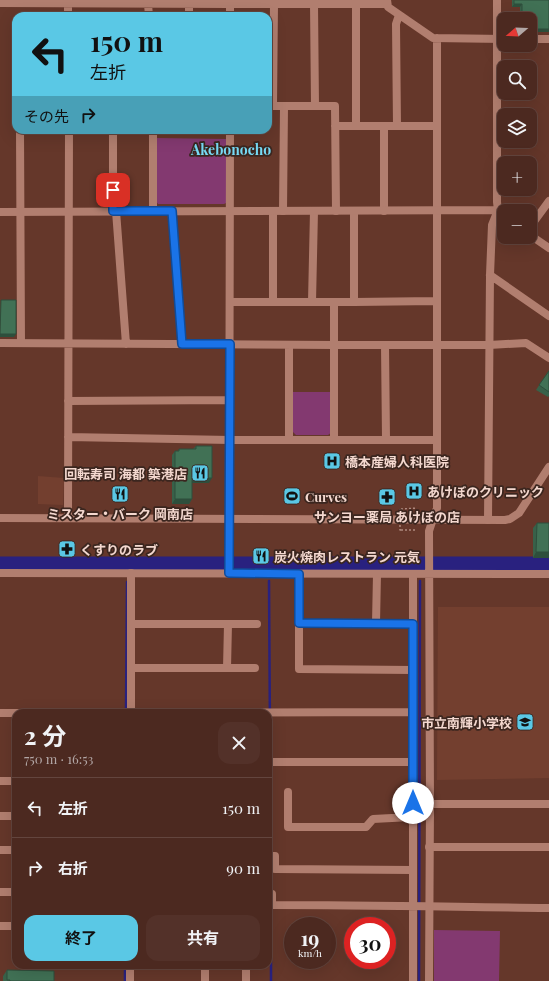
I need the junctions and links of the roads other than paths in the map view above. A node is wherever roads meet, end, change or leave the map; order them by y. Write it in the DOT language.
graph roads {
  1 [pos="497,0"];
  2 [pos="68,2"];
  3 [pos="230,2"];
  4 [pos="387,2"];
  5 [pos="0,3"];
  6 [pos="148,4"];
  7 [pos="189,4"];
  8 [pos="274,4"];
  9 [pos="314,4"];
  10 [pos="356,4"];
  11 [pos="148,12"];
  12 [pos="189,12"];
  13 [pos="498,12"];
  14 [pos="399,15"];
  15 [pos="437,38"];
  16 [pos="497,39"];
  17 [pos="537,39"];
  18 [pos="549,39"];
  19 [pos="500,52"];
  20 [pos="272,72"];
  21 [pos="272,106"];
  22 [pos="284,106"];
  23 [pos="315,106"];
  24 [pos="336,126"];
  25 [pos="356,126"];
  26 [pos="384,126"];
  27 [pos="397,126"];
  28 [pos="438,126"];
  29 [pos="20,134"];
  30 [pos="69,134"];
  31 [pos="113,134"];
  32 [pos="153,134"];
  33 [pos="230,134"];
  34 [pos="549,201"];
  35 [pos="497,204"];
  36 [pos="497,210"];
  37 [pos="69,211"];
  38 [pos="114,211"];
  39 [pos="153,211"];
  40 [pos="172,211"];
  41 [pos="230,211"];
  42 [pos="273,211"];
  43 [pos="283,211"];
  44 [pos="314,211"];
  45 [pos="336,211"];
  46 [pos="354,211"];
  47 [pos="384,211"];
  48 [pos="438,211"];
  49 [pos="0,212"];
  50 [pos="20,212"];
  51 [pos="497,212"];
  52 [pos="537,217"];
  53 [pos="537,240"];
  54 [pos="549,248"];
  55 [pos="490,275"];
  56 [pos="436,301"];
  57 [pos="230,302"];
  58 [pos="273,302"];
  59 [pos="312,302"];
  60 [pos="334,302"];
  61 [pos="354,302"];
  62 [pos="549,316"];
  63 [pos="0,343"];
  64 [pos="21,343"];
  65 [pos="68,344"];
  66 [pos="126,344"];
  67 [pos="182,344"];
  68 [pos="230,344"];
  69 [pos="437,344"];
  70 [pos="489,344"];
  71 [pos="289,345"];
  72 [pos="335,345"];
  73 [pos="385,345"];
  74 [pos="549,358"];
  75 [pos="230,400"];
  76 [pos="68,401"];
  77 [pos="68,437"];
  78 [pos="334,439"];
  79 [pos="230,440"];
  80 [pos="289,440"];
  81 [pos="386,440"];
  82 [pos="437,440"];
  83 [pos="549,467"];
  84 [pos="0,518"];
  85 [pos="68,518"];
  86 [pos="229,519"];
  87 [pos="433,519"];
  88 [pos="488,520"];
  89 [pos="229,567"];
  90 [pos="429,568"];
  91 [pos="0,573"];
  92 [pos="131,573"];
  93 [pos="299,574"];
  94 [pos="377,574"];
  95 [pos="413,574"];
  96 [pos="549,574"];
  97 [pos="299,623"];
  98 [pos="132,624"];
  99 [pos="228,624"];
  100 [pos="257,624"];
  101 [pos="376,624"];
  102 [pos="413,624"];
  103 [pos="132,668"];
  104 [pos="227,668"];
  105 [pos="255,668"];
  106 [pos="413,670"];
  107 [pos="129,709"];
  108 [pos="272,712"];
  109 [pos="413,712"];
  110 [pos="0,713"];
  111 [pos="12,713"];
  112 [pos="272,762"];
  113 [pos="413,762"];
  114 [pos="0,781"];
  115 [pos="12,781"];
  116 [pos="288,792"];
  117 [pos="430,804"];
  118 [pos="549,804"];
  119 [pos="0,816"];
  120 [pos="12,816"];
  121 [pos="420,817"];
  122 [pos="429,847"];
  123 [pos="549,847"];
  124 [pos="0,850"];
  125 [pos="12,850"];
  126 [pos="272,856"];
  127 [pos="413,870"];
  128 [pos="0,892"];
  129 [pos="12,892"];
  130 [pos="272,905"];
  131 [pos="420,906"];
  132 [pos="549,908"];
  133 [pos="0,926"];
  134 [pos="12,926"];
  135 [pos="130,969"];
  136 [pos="205,969"];
  137 [pos="246,969"];
  138 [pos="130,981"];
  139 [pos="205,981"];
  140 [pos="246,981"];
  141 [pos="413,981"];
  142 [pos="429,981"];
  1 -- 13 [label="street"];
  2 -- 5 [label="street"];
  2 -- 6 [label="street"];
  3 -- 7 [label="street"];
  3 -- 8 [label="street"];
  4 -- 10 [label="street"];
  4 -- 14 [label="street"];
  6 -- 7 [label="street"];
  6 -- 11 [label="street"];
  7 -- 12 [label="street"];
  8 -- 9 [label="street"];
  8 -- 20 [label="street"];
  9 -- 10 [label="street"];
  9 -- 23 [label="street"];
  10 -- 25 [label="street"];
  14 -- 15 [label="street"];
  14 -- 27 [label="street"];
  15 -- 16 [label="street"];
  15 -- 28 [label="street"];
  17 -- 18 [label="street"];
  19 -- 35 [label="street"];
  21 -- 22 [label="street"];
  22 -- 23 [label="street"];
  22 -- 43 [label="street"];
  23 -- 24 [label="street"];
  24 -- 25 [label="street"];
  24 -- 45 [label="street"];
  25 -- 26 [label="street"];
  26 -- 27 [label="street"];
  26 -- 47 [label="street"];
  27 -- 28 [label="street"];
  28 -- 48 [label="street"];
  29 -- 50 [label="street"];
  30 -- 37 [label="street"];
  31 -- 38 [label="street"];
  32 -- 39 [label="street"];
  33 -- 41 [label="street"];
  34 -- 52 [label="street"];
  36 -- 48 [label="street"];
  37 -- 38 [label="street"];
  37 -- 50 [label="street"];
  37 -- 65 [label="street"];
  38 -- 39 [label="street"];
  38 -- 66 [label="street"];
  39 -- 40 [label="street"];
  40 -- 41 [label="street"];
  40 -- 67 [label="street"];
  41 -- 42 [label="street"];
  41 -- 57 [label="street"];
  42 -- 43 [label="street"];
  42 -- 58 [label="street"];
  43 -- 44 [label="street"];
  44 -- 45 [label="street"];
  44 -- 59 [label="street"];
  45 -- 46 [label="street"];
  46 -- 47 [label="street"];
  46 -- 61 [label="street"];
  47 -- 48 [label="street"];
  48 -- 56 [label="street"];
  49 -- 50 [label="street"];
  50 -- 64 [label="street"];
  51 -- 55 [label="street"];
  53 -- 54 [label="street"];
  55 -- 62 [label="street"];
  55 -- 70 [label="street"];
  56 -- 61 [label="street"];
  56 -- 69 [label="street"];
  57 -- 58 [label="street"];
  57 -- 68 [label="street"];
  58 -- 59 [label="street"];
  59 -- 60 [label="street"];
  60 -- 61 [label="street"];
  60 -- 72 [label="street"];
  63 -- 64 [label="street"];
  64 -- 65 [label="street"];
  65 -- 66 [label="street"];
  65 -- 76 [label="street"];
  66 -- 67 [label="street"];
  67 -- 68 [label="street"];
  68 -- 71 [label="street"];
  68 -- 75 [label="street"];
  69 -- 70 [label="street"];
  69 -- 73 [label="street"];
  69 -- 82 [label="street"];
  70 -- 74 [label="street"];
  70 -- 88 [label="street"];
  71 -- 72 [label="street"];
  71 -- 80 [label="street"];
  72 -- 73 [label="street"];
  72 -- 78 [label="street"];
  73 -- 81 [label="street"];
  75 -- 76 [label="street"];
  75 -- 79 [label="street"];
  76 -- 77 [label="street"];
  77 -- 79 [label="street"];
  77 -- 85 [label="street"];
  78 -- 80 [label="street"];
  78 -- 81 [label="street"];
  79 -- 80 [label="street"];
  79 -- 86 [label="street"];
  81 -- 82 [label="street"];
  82 -- 87 [label="street"];
  83 -- 88 [label="street"];
  84 -- 85 [label="street"];
  85 -- 86 [label="street"];
  86 -- 87 [label="street"];
  86 -- 89 [label="street"];
  87 -- 88 [label="street"];
  87 -- 90 [label="street"];
  89 -- 92 [label="street"];
  89 -- 93 [label="street"];
  90 -- 95 [label="street"];
  90 -- 96 [label="street"];
  90 -- 117 [label="street"];
  91 -- 92 [label="street"];
  92 -- 98 [label="street"];
  93 -- 94 [label="street"];
  93 -- 97 [label="street"];
  94 -- 95 [label="street"];
  94 -- 101 [label="street"];
  95 -- 102 [label="street"];
  97 -- 101 [label="street"];
  97 -- 106 [label="street"];
  98 -- 99 [label="street"];
  98 -- 103 [label="street"];
  99 -- 100 [label="street"];
  99 -- 104 [label="street"];
  101 -- 102 [label="street"];
  102 -- 106 [label="street"];
  103 -- 104 [label="street"];
  103 -- 107 [label="street"];
  104 -- 105 [label="street"];
  106 -- 109 [label="street"];
  108 -- 109 [label="street"];
  109 -- 113 [label="street"];
  110 -- 111 [label="street"];
  112 -- 113 [label="street"];
  113 -- 121 [label="street"];
  114 -- 115 [label="street"];
  116 -- 121 [label="street"];
  117 -- 118 [label="street"];
  117 -- 121 [label="street"];
  119 -- 120 [label="street"];
  121 -- 122 [label="street"];
  121 -- 127 [label="street"];
  122 -- 123 [label="street"];
  122 -- 131 [label="street"];
  124 -- 125 [label="street"];
  126 -- 127 [label="street"];
  127 -- 131 [label="street"];
  128 -- 129 [label="street"];
  130 -- 131 [label="street"];
  131 -- 132 [label="street"];
  131 -- 141 [label="street"];
  131 -- 142 [label="street"];
  133 -- 134 [label="street"];
  135 -- 138 [label="street"];
  136 -- 139 [label="street"];
  137 -- 140 [label="street"];
}
